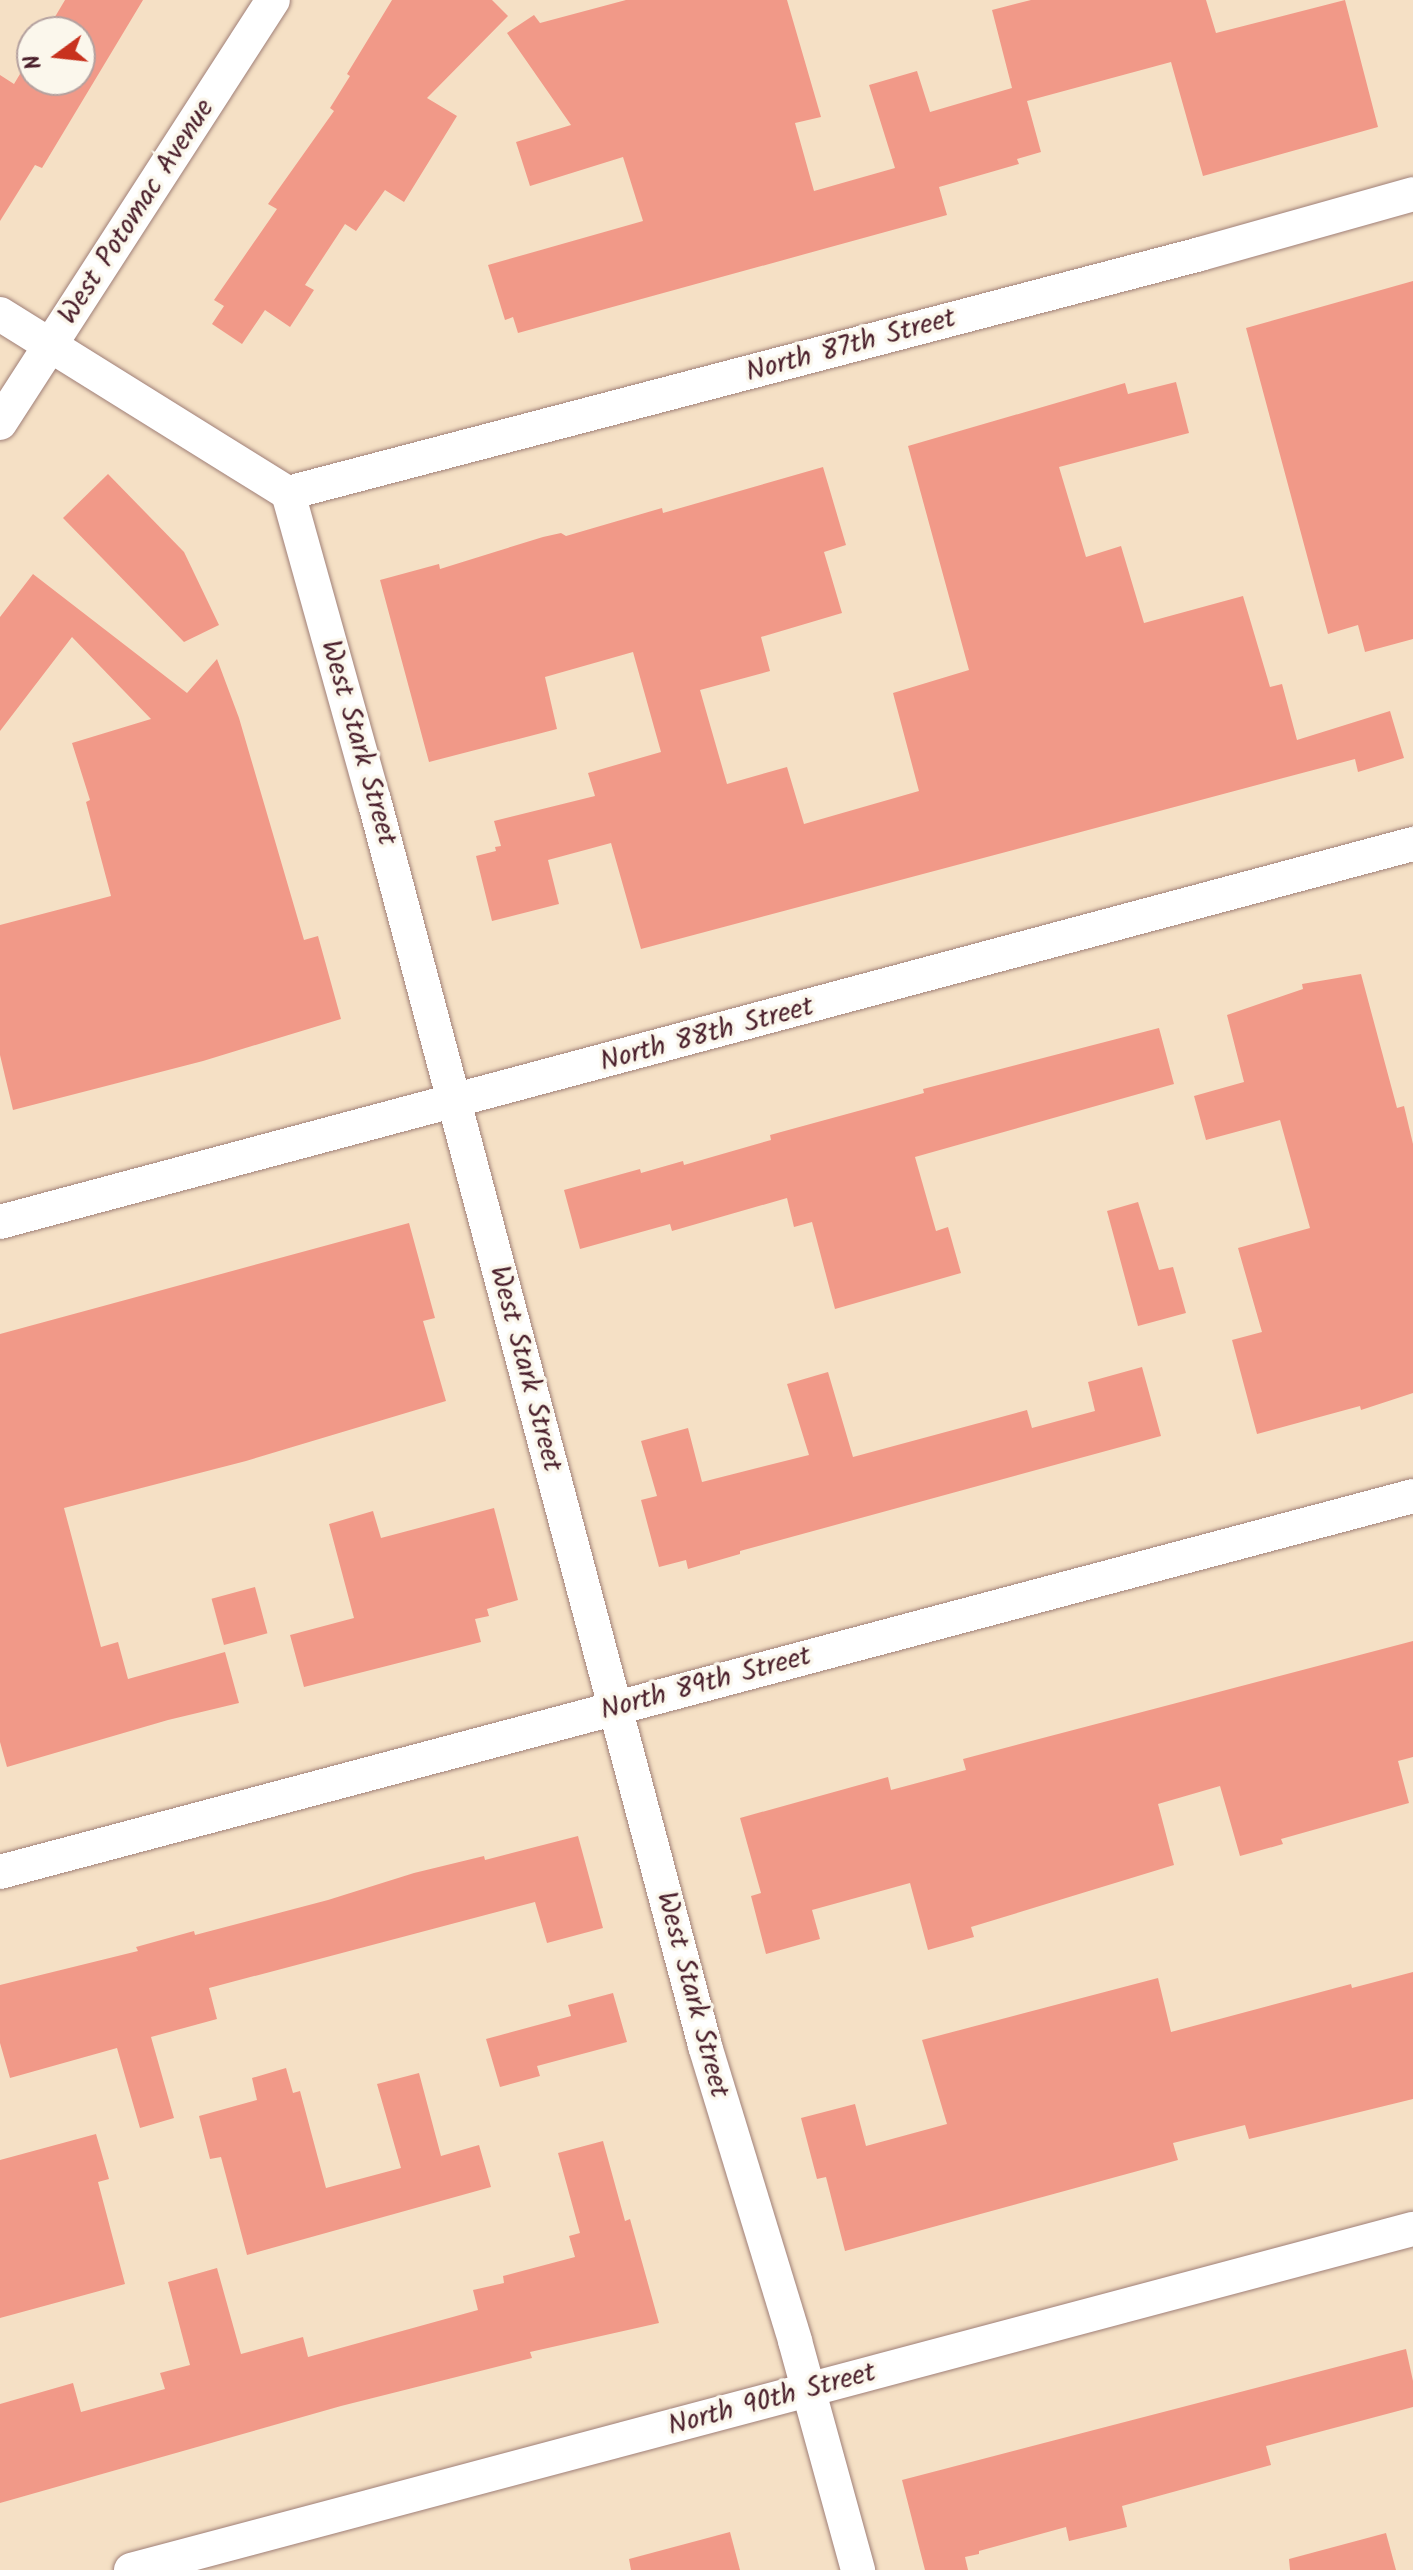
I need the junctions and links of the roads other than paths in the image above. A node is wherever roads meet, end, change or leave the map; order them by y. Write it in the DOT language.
graph roads {
  1 [pos="273,0"];
  2 [pos="1413,194"];
  3 [pos="0,314"];
  4 [pos="53,344"];
  5 [pos="0,423"];
  6 [pos="288,493"];
  7 [pos="1413,844"];
  8 [pos="454,1103"];
  9 [pos="0,1222"];
  10 [pos="1413,1496"];
  11 [pos="615,1708"];
  12 [pos="0,1872"];
  13 [pos="1413,2229"];
  14 [pos="809,2389"];
  15 [pos="131,2570"];
  16 [pos="858,2570"];
  1 -- 4 [label="street, West Potomac Avenue"];
  2 -- 6 [label="street, North 87th Street"];
  3 -- 4 [label="street"];
  4 -- 5 [label="street, West Potomac Avenue"];
  4 -- 6 [label="street"];
  6 -- 8 [label="street, West Stark Street"];
  7 -- 8 [label="street, North 88th Street"];
  8 -- 9 [label="street, North 88th Street"];
  8 -- 11 [label="street, West Stark Street"];
  10 -- 11 [label="street, North 89th Street"];
  11 -- 12 [label="street, North 89th Street"];
  11 -- 14 [label="street, West Stark Street"];
  13 -- 14 [label="street, North 90th Street"];
  14 -- 15 [label="street, North 90th Street"];
  14 -- 16 [label="street, West Stark Street"];
}
